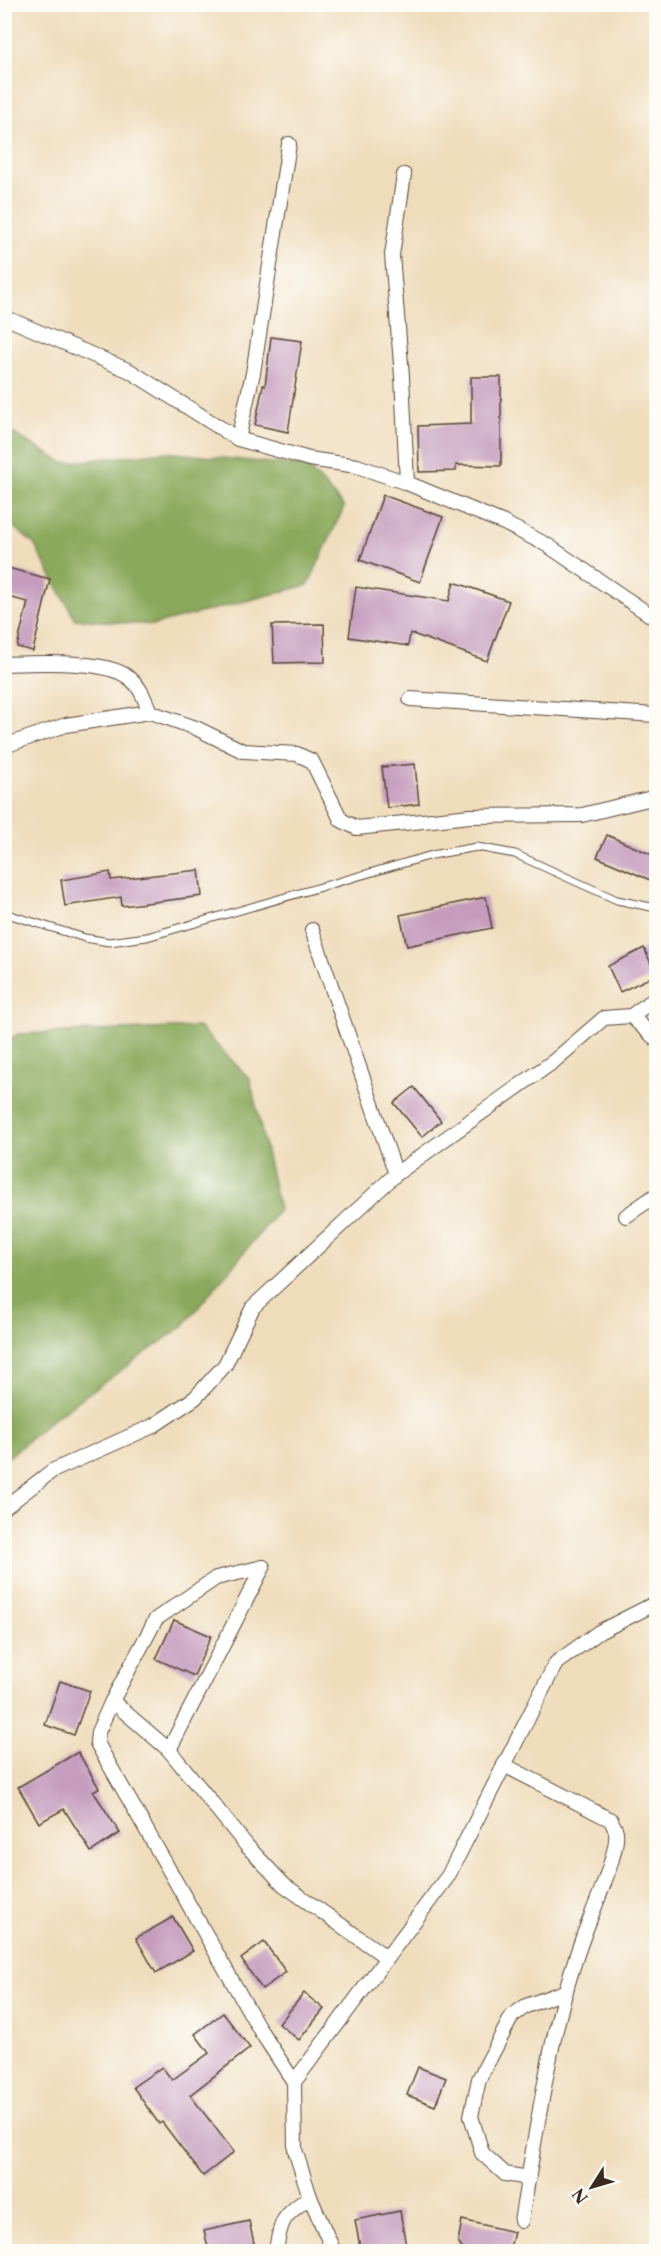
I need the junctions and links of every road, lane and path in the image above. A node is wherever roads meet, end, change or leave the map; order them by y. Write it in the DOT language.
graph roads {
  1 [pos="289,144"];
  2 [pos="404,175"];
  3 [pos="4,317"];
  4 [pos="238,440"];
  5 [pos="407,483"];
  6 [pos="657,619"];
  7 [pos="4,663"];
  8 [pos="410,699"];
  9 [pos="150,712"];
  10 [pos="657,715"];
  11 [pos="4,746"];
  12 [pos="657,797"];
  13 [pos="657,908"];
  14 [pos="4,913"];
  15 [pos="312,930"];
  16 [pos="657,998"];
  17 [pos="632,1016"];
  18 [pos="657,1039"];
  19 [pos="396,1174"];
  20 [pos="657,1195"];
  21 [pos="626,1216"];
  22 [pos="4,1508"];
  23 [pos="657,1603"];
  24 [pos="112,1701"];
  25 [pos="169,1750"];
  26 [pos="504,1765"];
  27 [pos="386,1957"];
  28 [pos="566,1991"];
  29 [pos="294,2082"];
  30 [pos="529,2178"];
  31 [pos="310,2197"];
  32 [pos="522,2221"];
  33 [pos="276,2252"];
  34 [pos="334,2252"];
  1 -- 4 [label="street"];
  2 -- 5 [label="street"];
  3 -- 4 [label="street"];
  4 -- 5 [label="street"];
  5 -- 6 [label="street"];
  7 -- 9 [label="street"];
  8 -- 10 [label="street"];
  9 -- 11 [label="street"];
  9 -- 12 [label="street"];
  13 -- 14 [label="lane"];
  15 -- 19 [label="street"];
  16 -- 17 [label="street"];
  17 -- 18 [label="street"];
  17 -- 19 [label="street"];
  19 -- 22 [label="street"];
  20 -- 21 [label="street"];
  23 -- 26 [label="street"];
  24 -- 25 [label="street"];
  24 -- 25 [label="street"];
  24 -- 29 [label="street"];
  25 -- 27 [label="street"];
  26 -- 27 [label="street"];
  26 -- 28 [label="street"];
  27 -- 29 [label="street"];
  28 -- 30 [label="street"];
  28 -- 30 [label="street"];
  29 -- 31 [label="street"];
  30 -- 32 [label="street"];
  31 -- 33 [label="street"];
  31 -- 34 [label="street"];
}
